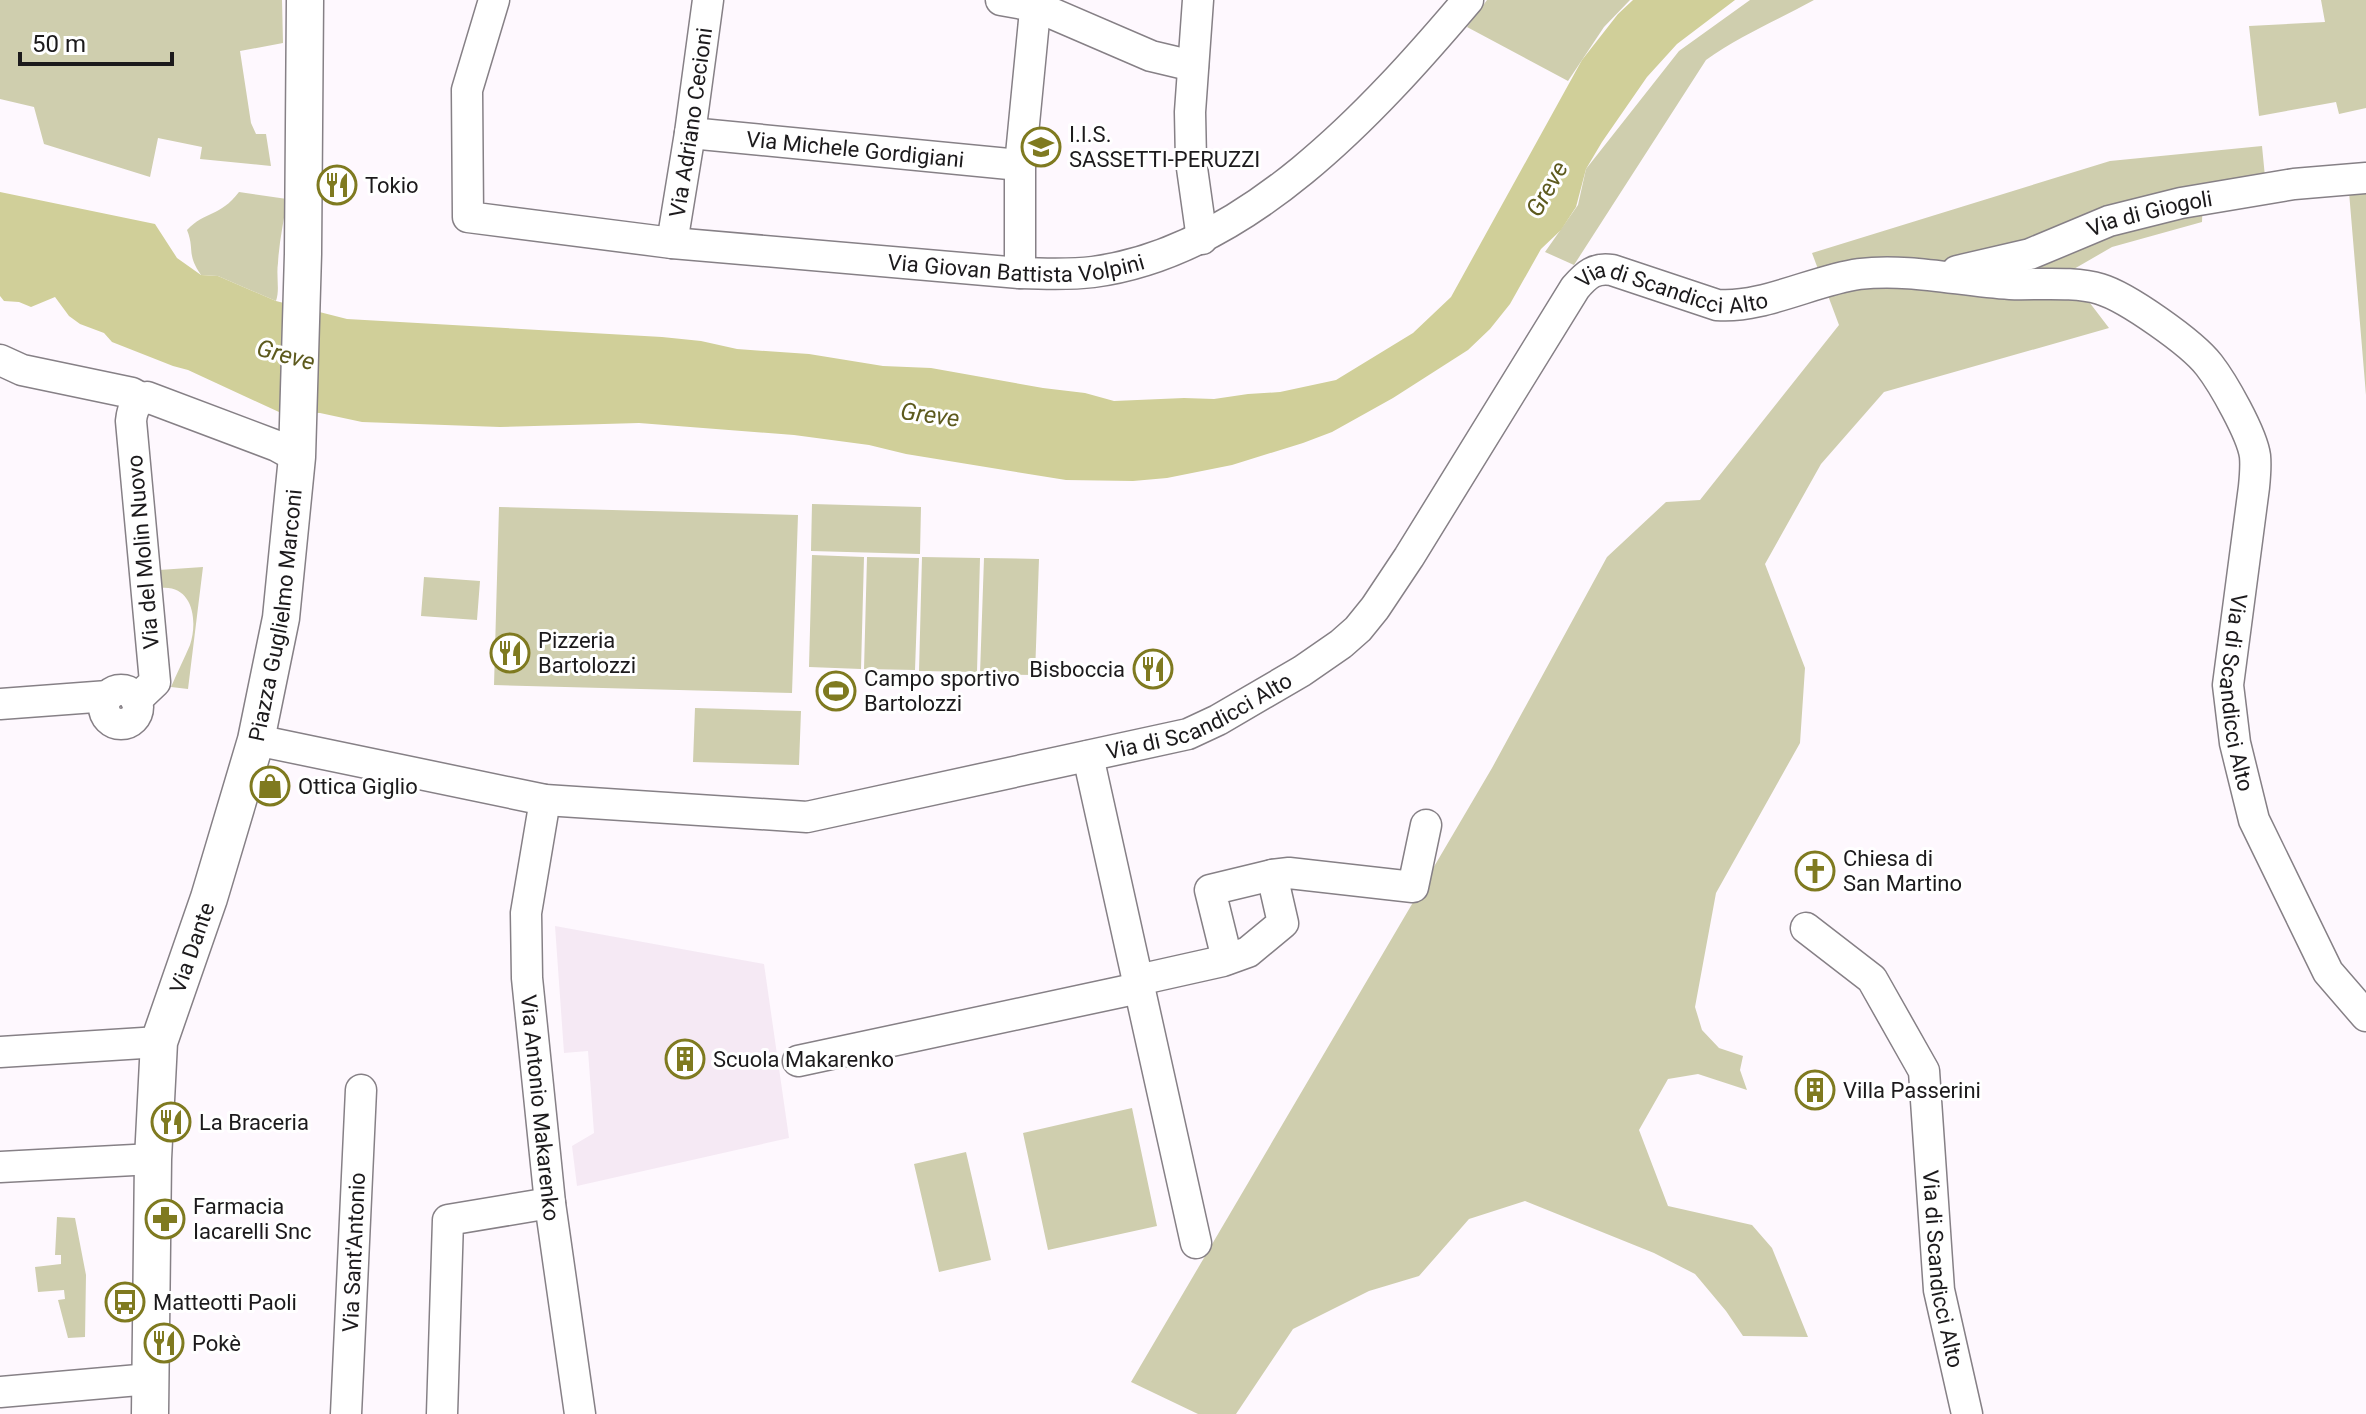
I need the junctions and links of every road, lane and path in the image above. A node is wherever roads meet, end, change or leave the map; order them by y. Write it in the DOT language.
graph roads {
  1 [pos="305,0"];
  2 [pos="494,0"];
  3 [pos="708,0"];
  4 [pos="1001,0"];
  5 [pos="1198,0"];
  6 [pos="1468,0"];
  7 [pos="1036,3"];
  8 [pos="1193,66"];
  9 [pos="690,133"];
  10 [pos="1020,165"];
  11 [pos="2366,178"];
  12 [pos="1202,239"];
  13 [pos="672,243"];
  14 [pos="1020,273"];
  15 [pos="1940,275"];
  16 [pos="0,360"];
  17 [pos="141,398"];
  18 [pos="297,446"];
  19 [pos="0,704"];
  20 [pos="256,740"];
  21 [pos="1088,756"];
  22 [pos="545,800"];
  23 [pos="1426,825"];
  24 [pos="1272,875"];
  25 [pos="1806,928"];
  26 [pos="1227,959"];
  27 [pos="1139,984"];
  28 [pos="2366,1016"];
  29 [pos="159,1042"];
  30 [pos="0,1052"];
  31 [pos="798,1061"];
  32 [pos="361,1090"];
  33 [pos="153,1159"];
  34 [pos="0,1167"];
  35 [pos="550,1203"];
  36 [pos="1196,1243"];
  37 [pos="150,1379"];
  38 [pos="0,1392"];
  39 [pos="150,1414"];
  40 [pos="346,1414"];
  41 [pos="442,1414"];
  42 [pos="580,1414"];
  43 [pos="1967,1414"];
  1 -- 18 [label="main road, Piazza Guglielmo Marconi"];
  2 -- 13 [label="street, Via Giovan Battista Volpini"];
  3 -- 9 [label="street, Via Adriano Cecioni"];
  4 -- 7 [label="street"];
  5 -- 8 [label="street"];
  6 -- 12 [label="street, Via Giovan Battista Volpini"];
  7 -- 8 [label="street"];
  7 -- 10 [label="street"];
  8 -- 12 [label="street"];
  9 -- 10 [label="street, Via Michele Gordigiani"];
  9 -- 13 [label="street, Via Adriano Cecioni"];
  10 -- 14 [label="street"];
  11 -- 15 [label="street, Via di Giogoli"];
  12 -- 14 [label="street, Via Giovan Battista Volpini"];
  13 -- 14 [label="street, Via Giovan Battista Volpini"];
  15 -- 21 [label="street, Via di Scandicci Alto"];
  15 -- 28 [label="street, Via di Scandicci Alto"];
  16 -- 17 [label="street"];
  17 -- 18 [label="street"];
  17 -- 19 [label="street, Via del Molin Nuovo"];
  18 -- 20 [label="main road, Piazza Guglielmo Marconi"];
  20 -- 22 [label="street, Piazza Guglielmo Marconi"];
  20 -- 29 [label="main road, Via Dante"];
  21 -- 22 [label="street, Via di Scandicci Alto"];
  21 -- 27 [label="street"];
  22 -- 35 [label="street, Via Antonio Makarenko"];
  23 -- 24 [label="street"];
  24 -- 26 [label="street"];
  24 -- 26 [label="street"];
  25 -- 43 [label="street, Via di Scandicci Alto"];
  26 -- 27 [label="street"];
  27 -- 31 [label="street"];
  27 -- 36 [label="street"];
  29 -- 30 [label="street"];
  29 -- 33 [label="main road, Via Dante"];
  32 -- 40 [label="street, Via Sant'Antonio"];
  33 -- 34 [label="street"];
  33 -- 37 [label="main road, Via Dante"];
  35 -- 41 [label="street"];
  35 -- 42 [label="street, Via Antonio Makarenko"];
  37 -- 38 [label="street"];
  37 -- 39 [label="main road, Via Dante"];
}
